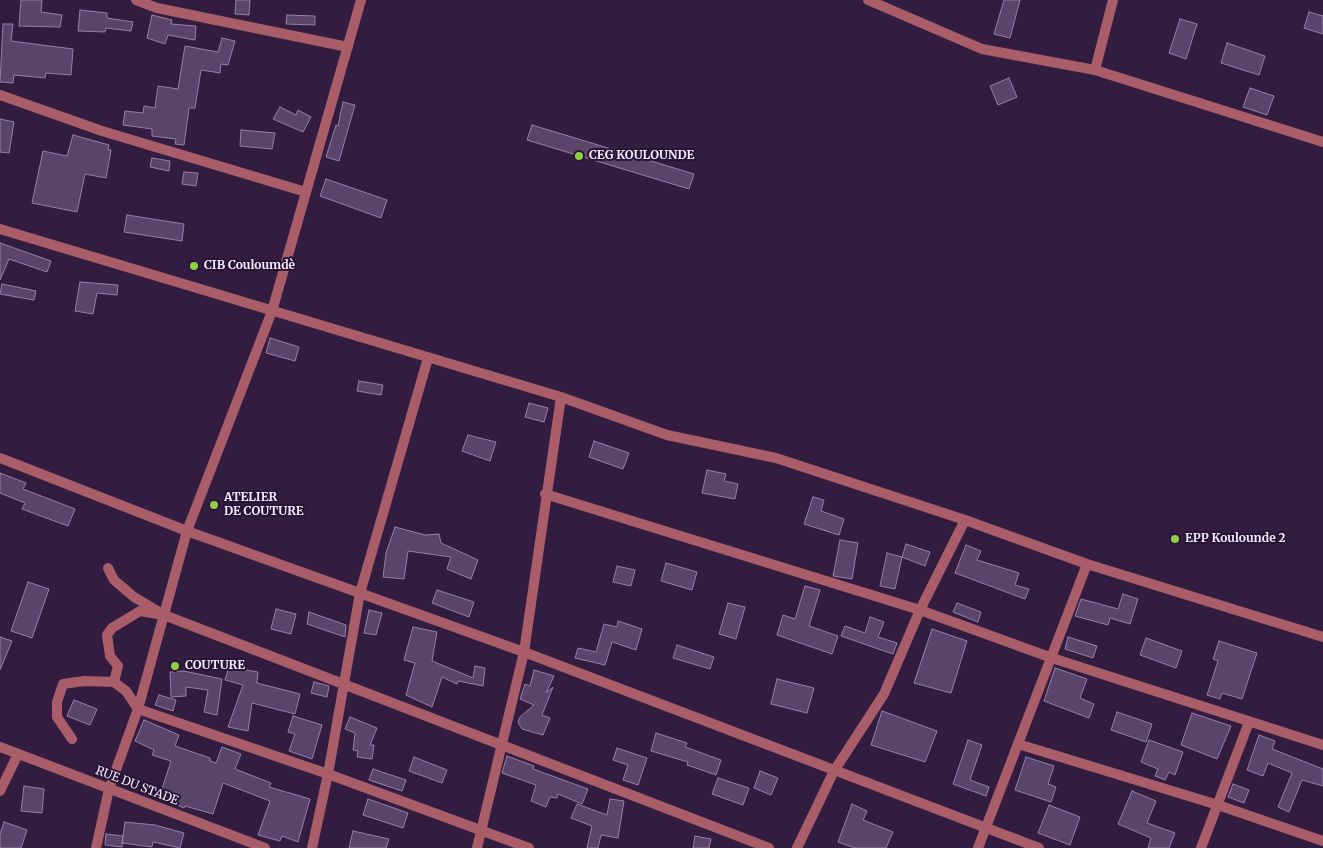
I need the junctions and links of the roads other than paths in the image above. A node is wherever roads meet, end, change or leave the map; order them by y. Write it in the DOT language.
graph roads {
  1 [pos="136,0"];
  2 [pos="361,0"];
  3 [pos="868,0"];
  4 [pos="1112,0"];
  5 [pos="348,48"];
  6 [pos="1095,70"];
  7 [pos="0,95"];
  8 [pos="1323,142"];
  9 [pos="306,192"];
  10 [pos="0,229"];
  11 [pos="272,311"];
  12 [pos="428,358"];
  13 [pos="561,397"];
  14 [pos="0,458"];
  15 [pos="546,494"];
  16 [pos="966,520"];
  17 [pos="187,532"];
  18 [pos="1087,564"];
  19 [pos="108,568"];
  20 [pos="360,593"];
  21 [pos="920,610"];
  22 [pos="164,614"];
  23 [pos="1323,637"];
  24 [pos="524,652"];
  25 [pos="1052,658"];
  26 [pos="114,682"];
  27 [pos="344,682"];
  28 [pos="138,709"];
  29 [pos="1249,722"];
  30 [pos="72,739"];
  31 [pos="1018,744"];
  32 [pos="500,745"];
  33 [pos="1323,745"];
  34 [pos="0,747"];
  35 [pos="18,754"];
  36 [pos="834,771"];
  37 [pos="328,774"];
  38 [pos="109,789"];
  39 [pos="0,791"];
  40 [pos="1218,804"];
  41 [pos="984,828"];
  42 [pos="480,830"];
  43 [pos="1323,841"];
  44 [pos="96,848"];
  45 [pos="264,848"];
  46 [pos="312,848"];
  47 [pos="476,848"];
  48 [pos="529,848"];
  49 [pos="769,848"];
  50 [pos="797,848"];
  51 [pos="978,848"];
  52 [pos="1039,848"];
  53 [pos="1202,848"];
  1 -- 5 [label="street"];
  2 -- 5 [label="street"];
  3 -- 6 [label="street"];
  4 -- 6 [label="street"];
  5 -- 9 [label="street"];
  6 -- 8 [label="street"];
  7 -- 9 [label="street"];
  9 -- 11 [label="street"];
  10 -- 11 [label="street"];
  11 -- 12 [label="street"];
  11 -- 17 [label="street"];
  12 -- 13 [label="street"];
  12 -- 20 [label="street"];
  13 -- 15 [label="street"];
  13 -- 16 [label="street"];
  14 -- 17 [label="street"];
  15 -- 21 [label="street"];
  15 -- 24 [label="street"];
  16 -- 18 [label="street"];
  16 -- 21 [label="street"];
  17 -- 20 [label="street"];
  17 -- 22 [label="street"];
  18 -- 23 [label="street"];
  18 -- 25 [label="street"];
  19 -- 22 [label="street"];
  20 -- 24 [label="street"];
  20 -- 27 [label="street"];
  21 -- 25 [label="street"];
  21 -- 36 [label="street"];
  22 -- 26 [label="street"];
  22 -- 27 [label="street"];
  22 -- 28 [label="street"];
  24 -- 32 [label="street"];
  24 -- 36 [label="street"];
  25 -- 29 [label="street"];
  25 -- 31 [label="street"];
  26 -- 28 [label="street"];
  26 -- 30 [label="street"];
  27 -- 32 [label="street"];
  27 -- 37 [label="street"];
  28 -- 37 [label="street"];
  28 -- 38 [label="street"];
  29 -- 33 [label="street"];
  29 -- 40 [label="street"];
  31 -- 40 [label="street"];
  31 -- 41 [label="street"];
  32 -- 42 [label="street"];
  32 -- 49 [label="street"];
  34 -- 35 [label="street, RUE DU STADE"];
  35 -- 38 [label="street, RUE DU STADE"];
  35 -- 39 [label="street"];
  36 -- 41 [label="street"];
  36 -- 50 [label="street"];
  37 -- 42 [label="street"];
  37 -- 46 [label="street"];
  38 -- 44 [label="street"];
  38 -- 45 [label="street, RUE DU STADE"];
  40 -- 43 [label="street"];
  40 -- 53 [label="street"];
  41 -- 51 [label="street"];
  41 -- 52 [label="street"];
  42 -- 47 [label="street"];
  42 -- 48 [label="street"];
}
